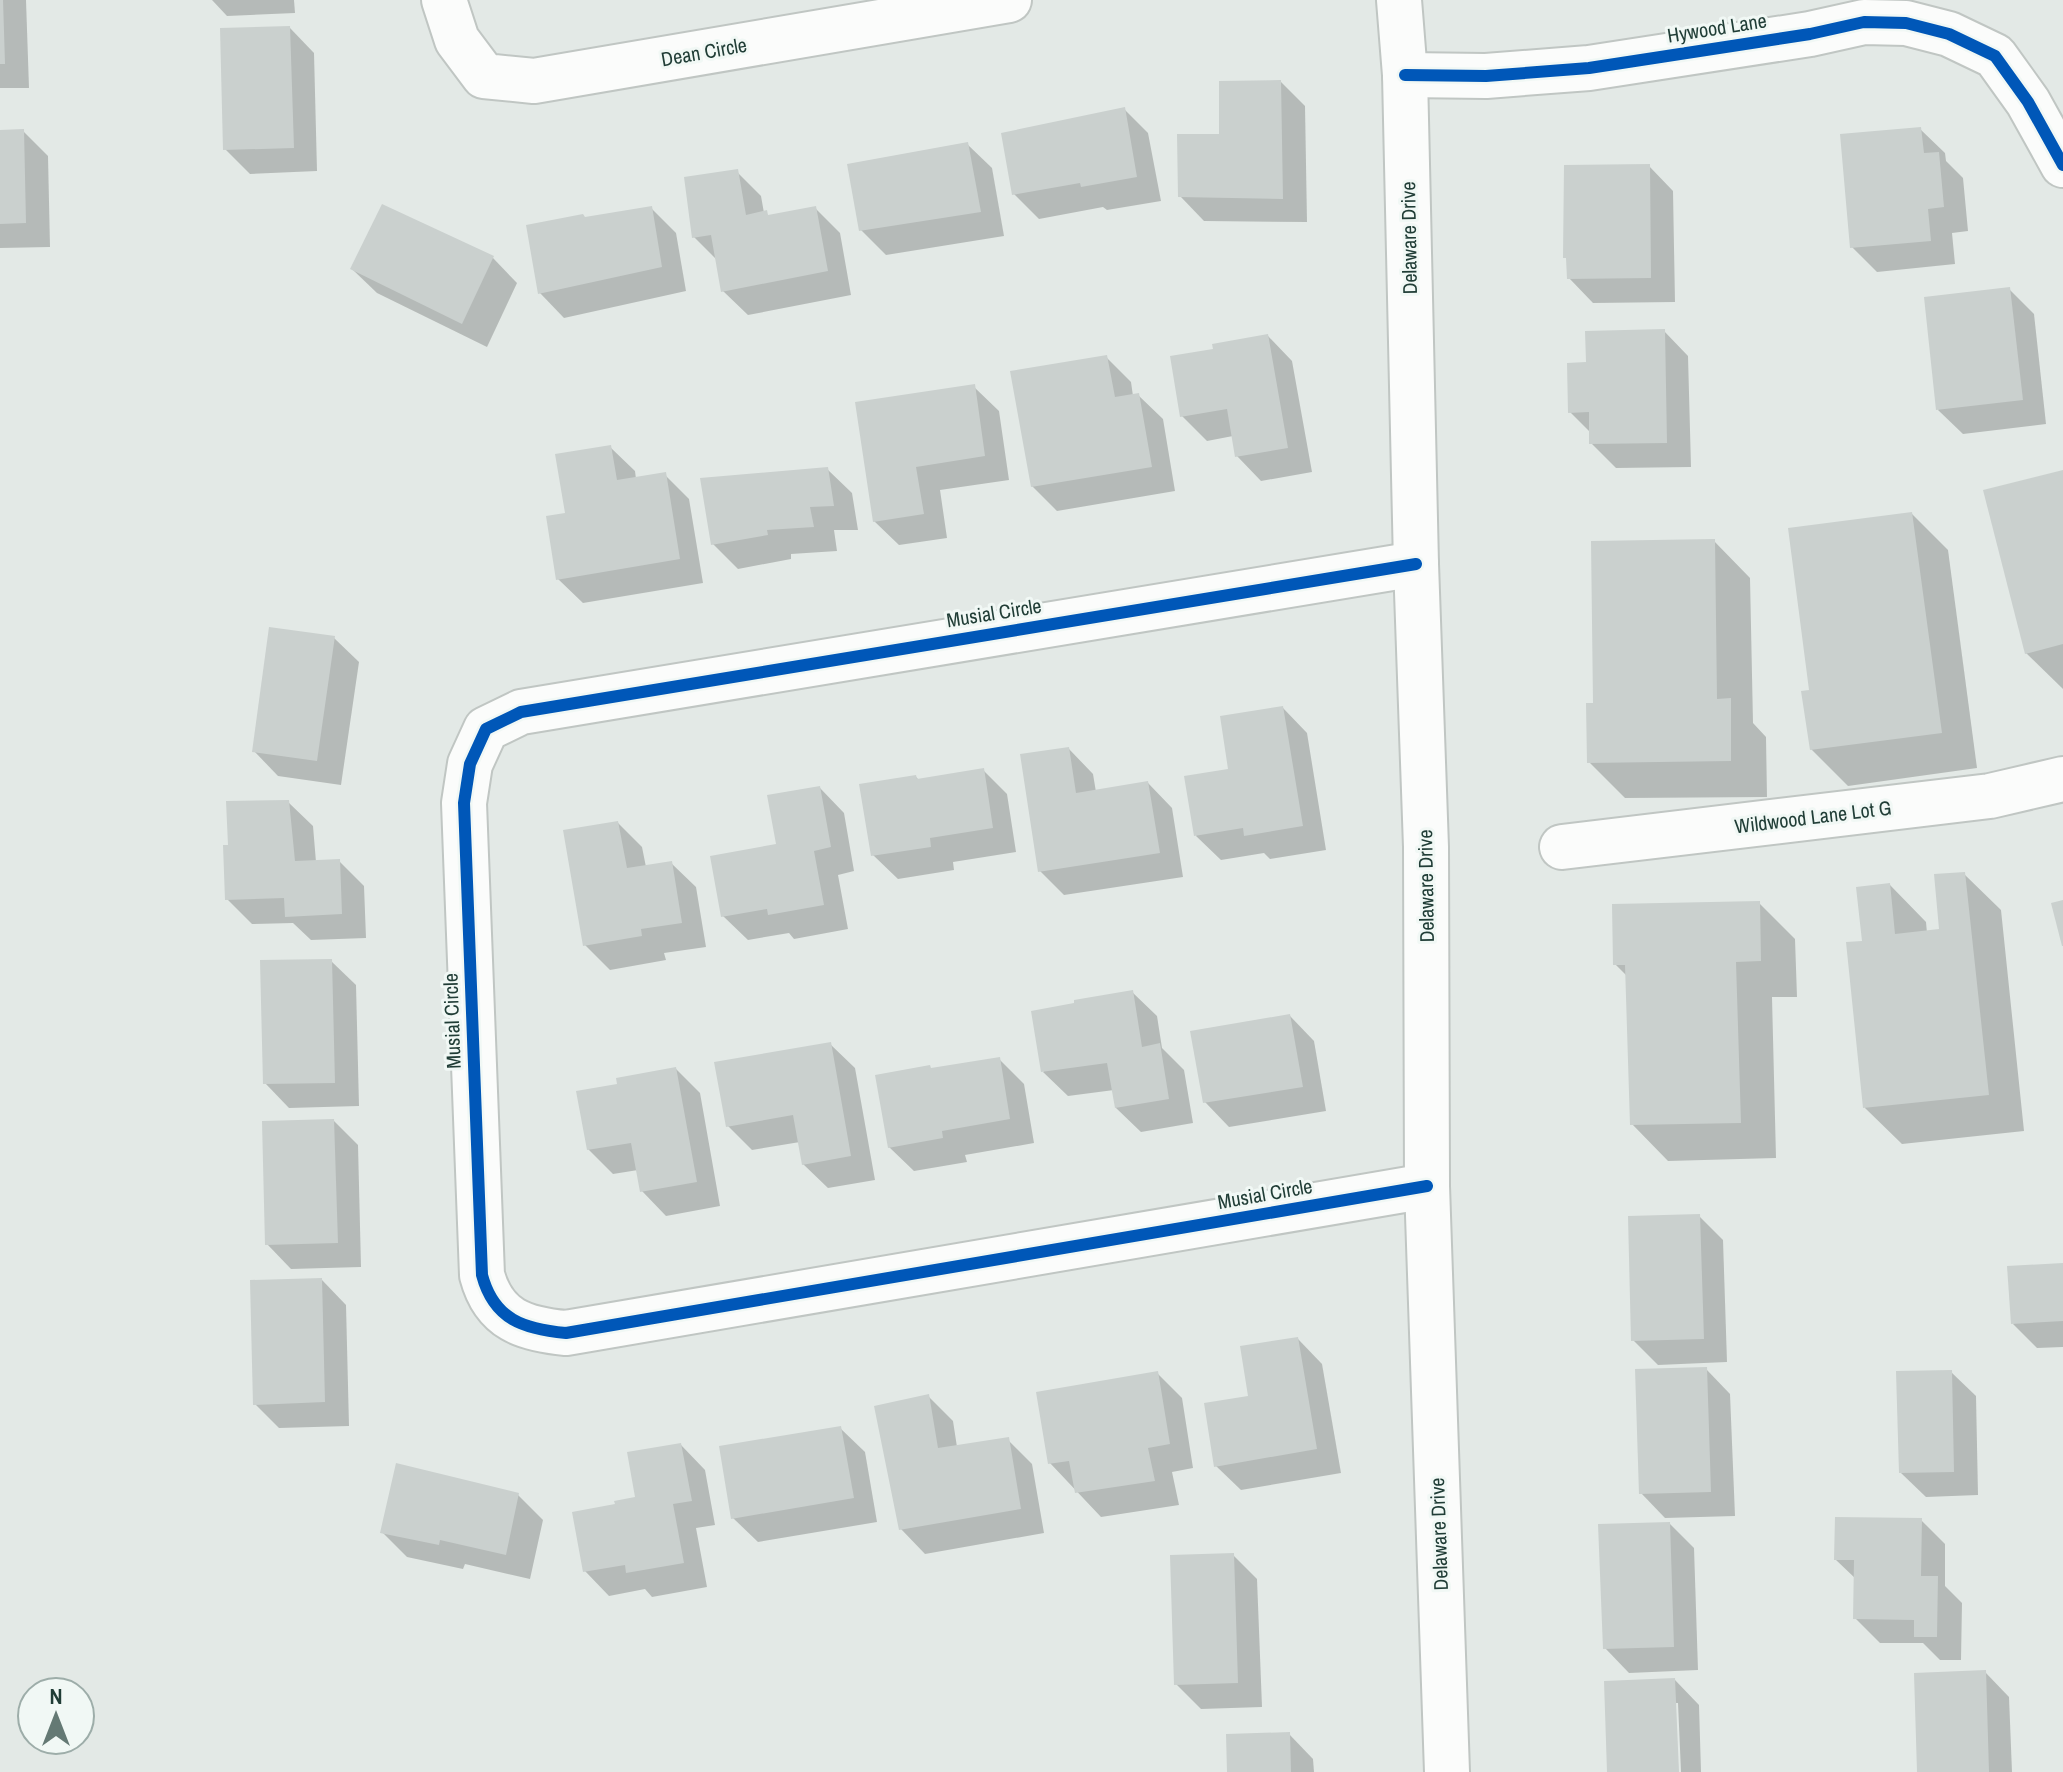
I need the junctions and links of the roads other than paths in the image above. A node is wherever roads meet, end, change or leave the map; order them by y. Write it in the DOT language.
graph roads {
  1 [pos="444,0"];
  2 [pos="1009,0"];
  3 [pos="1399,0"];
  4 [pos="1912,12"];
  5 [pos="1405,75"];
  6 [pos="2063,165"];
  7 [pos="1416,564"];
  8 [pos="2063,779"];
  9 [pos="1562,847"];
  10 [pos="1427,1186"];
  11 [pos="1447,1772"];
  1 -- 2 [label="street, Dean Circle"];
  3 -- 5 [label="street, Delaware Drive"];
  4 -- 5 [label="street, Hywood Lane"];
  4 -- 6 [label="street, Hywood Lane"];
  5 -- 7 [label="street, Delaware Drive"];
  7 -- 10 [label="street, Delaware Drive"];
  7 -- 10 [label="street, Musial Circle"];
  8 -- 9 [label="street, Wildwood Lane Lot G"];
  10 -- 11 [label="street, Delaware Drive"];
}
